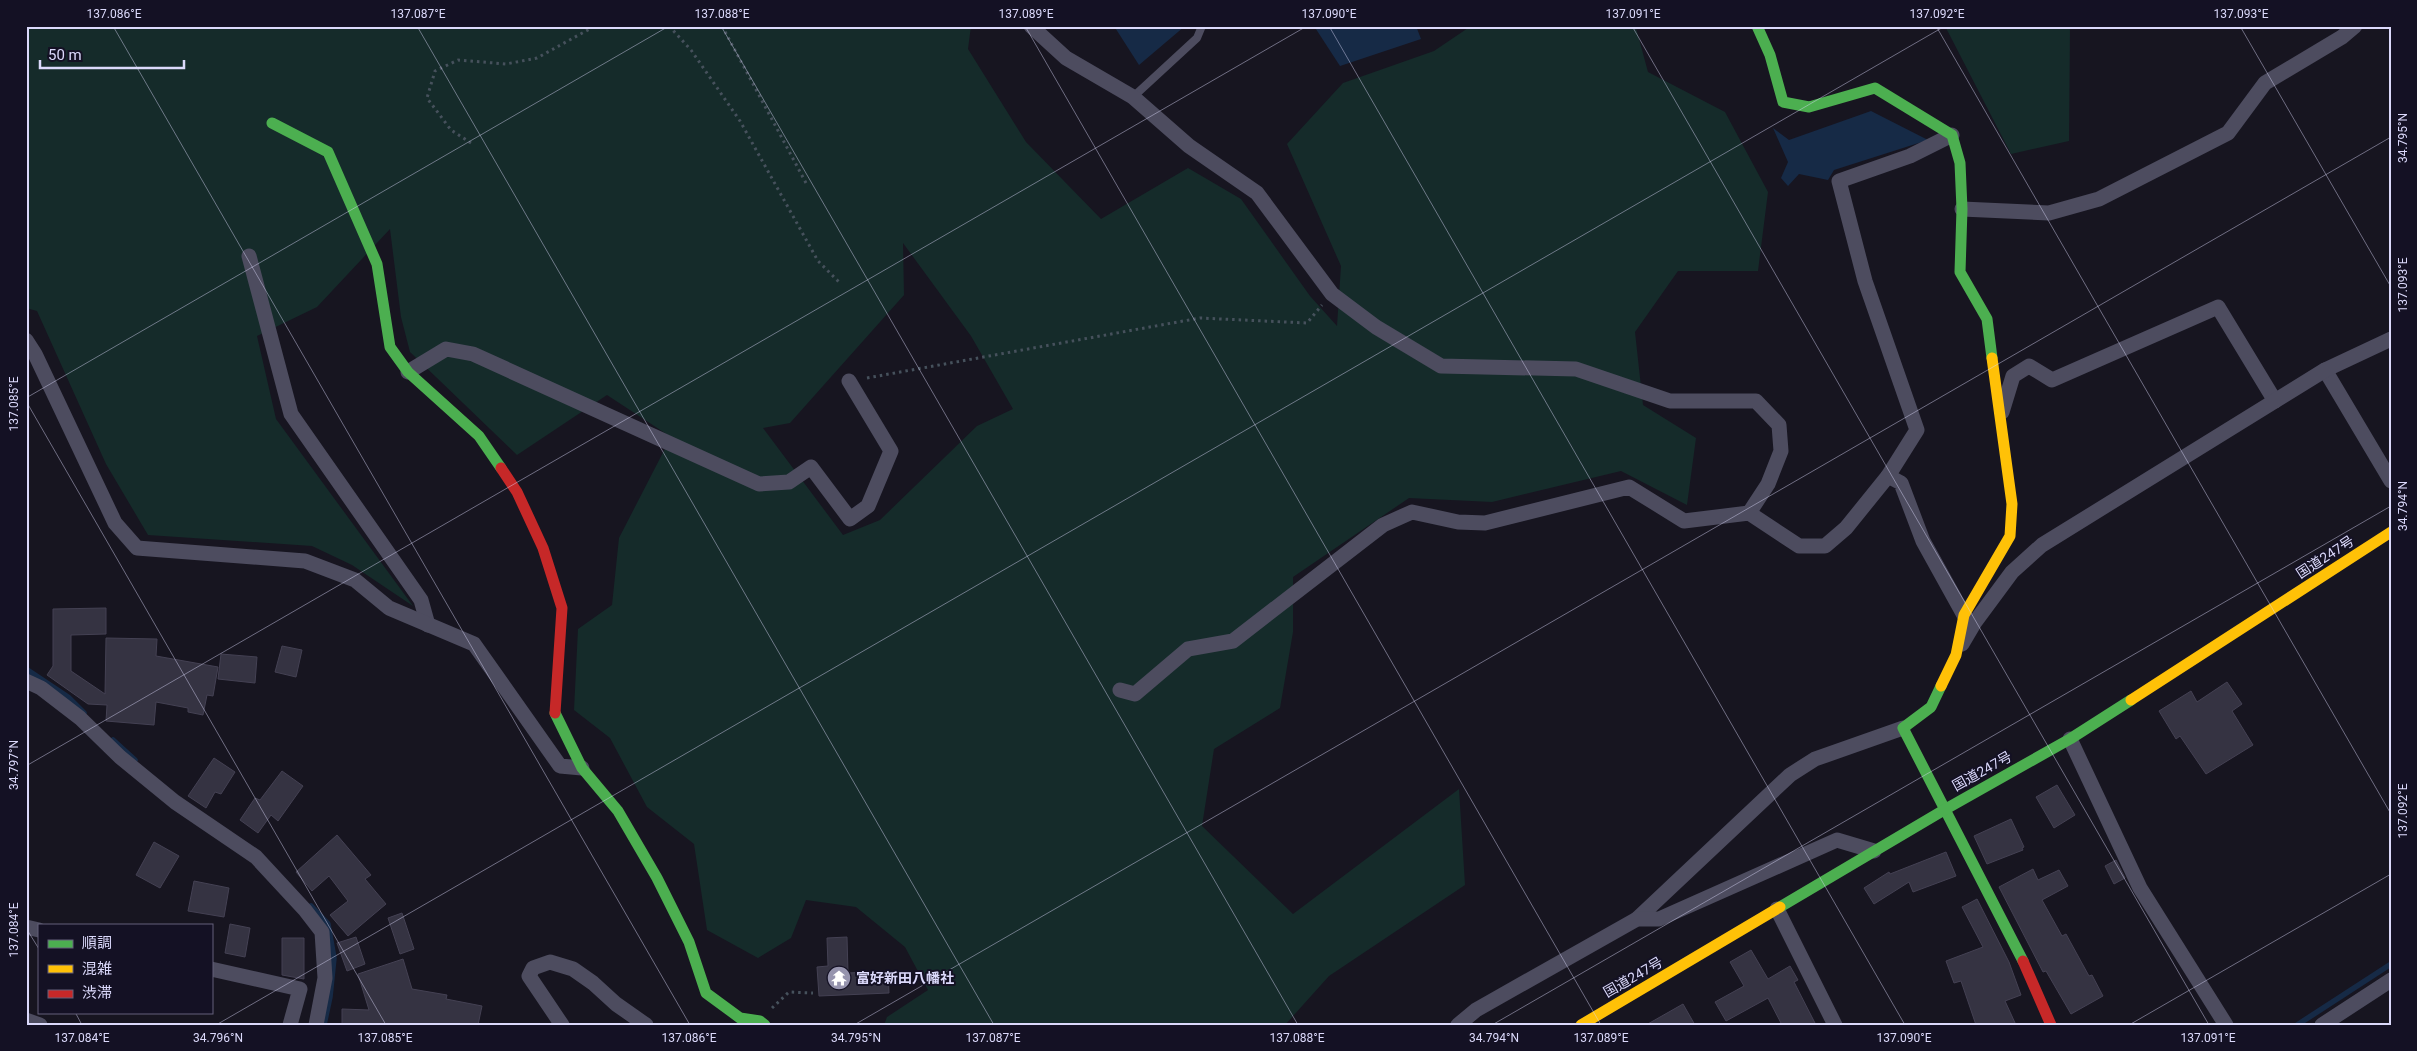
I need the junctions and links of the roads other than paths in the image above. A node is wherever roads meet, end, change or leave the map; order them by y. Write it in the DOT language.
graph roads {
  1 [pos="1031,26"];
  2 [pos="1202,26"];
  3 [pos="1757,26"];
  4 [pos="2355,26"];
  5 [pos="1133,97"];
  6 [pos="272,123"];
  7 [pos="1952,134"];
  8 [pos="1962,210"];
  9 [pos="249,256"];
  10 [pos="2391,339"];
  11 [pos="26,340"];
  12 [pos="2325,370"];
  13 [pos="408,372"];
  14 [pos="849,381"];
  15 [pos="2275,401"];
  16 [pos="2000,419"];
  17 [pos="1888,476"];
  18 [pos="2391,481"];
  19 [pos="1749,513"];
  20 [pos="2391,532"];
  21 [pos="1964,616"];
  22 [pos="428,625"];
  23 [pos="1956,655"];
  24 [pos="26,681"];
  25 [pos="1120,690"];
  26 [pos="1903,728"];
  27 [pos="2070,739"];
  28 [pos="582,768"];
  29 [pos="1944,810"];
  30 [pos="1874,851"];
  31 [pos="1777,909"];
  32 [pos="1637,919"];
  33 [pos="212,969"];
  34 [pos="2391,980"];
  35 [pos="26,1020"];
  36 [pos="762,1023"];
  37 [pos="40,1025"];
  38 [pos="290,1025"];
  39 [pos="316,1025"];
  40 [pos="562,1025"];
  41 [pos="646,1025"];
  42 [pos="1458,1025"];
  43 [pos="1581,1025"];
  44 [pos="1835,1025"];
  45 [pos="2051,1025"];
  46 [pos="2226,1025"];
  47 [pos="2322,1025"];
  1 -- 5 [label="street"];
  2 -- 5 [label="lane"];
  3 -- 7 [label="main road"];
  4 -- 8 [label="street"];
  5 -- 19 [label="street"];
  6 -- 13 [label="main road"];
  7 -- 8 [label="main road"];
  7 -- 17 [label="street"];
  8 -- 16 [label="main road"];
  9 -- 22 [label="street"];
  10 -- 12 [label="street"];
  11 -- 22 [label="street"];
  12 -- 15 [label="street"];
  12 -- 18 [label="street"];
  13 -- 14 [label="street"];
  13 -- 28 [label="main road"];
  15 -- 16 [label="street"];
  15 -- 23 [label="street"];
  16 -- 21 [label="main road"];
  17 -- 19 [label="street"];
  17 -- 21 [label="street"];
  19 -- 25 [label="street"];
  20 -- 27 [label="main road, 国道247号"];
  21 -- 23 [label="main road"];
  22 -- 28 [label="street"];
  23 -- 26 [label="main road"];
  24 -- 39 [label="street"];
  26 -- 29 [label="main road"];
  26 -- 32 [label="street"];
  27 -- 29 [label="main road, 国道247号"];
  27 -- 46 [label="street"];
  28 -- 36 [label="main road"];
  29 -- 30 [label="main road, 国道247号"];
  29 -- 45 [label="main road"];
  30 -- 31 [label="main road, 国道247号"];
  30 -- 32 [label="street"];
  31 -- 43 [label="main road, 国道247号"];
  31 -- 44 [label="street"];
  32 -- 42 [label="street"];
  33 -- 38 [label="street"];
  34 -- 47 [label="street"];
  35 -- 37 [label="street"];
  40 -- 41 [label="street"];
}
